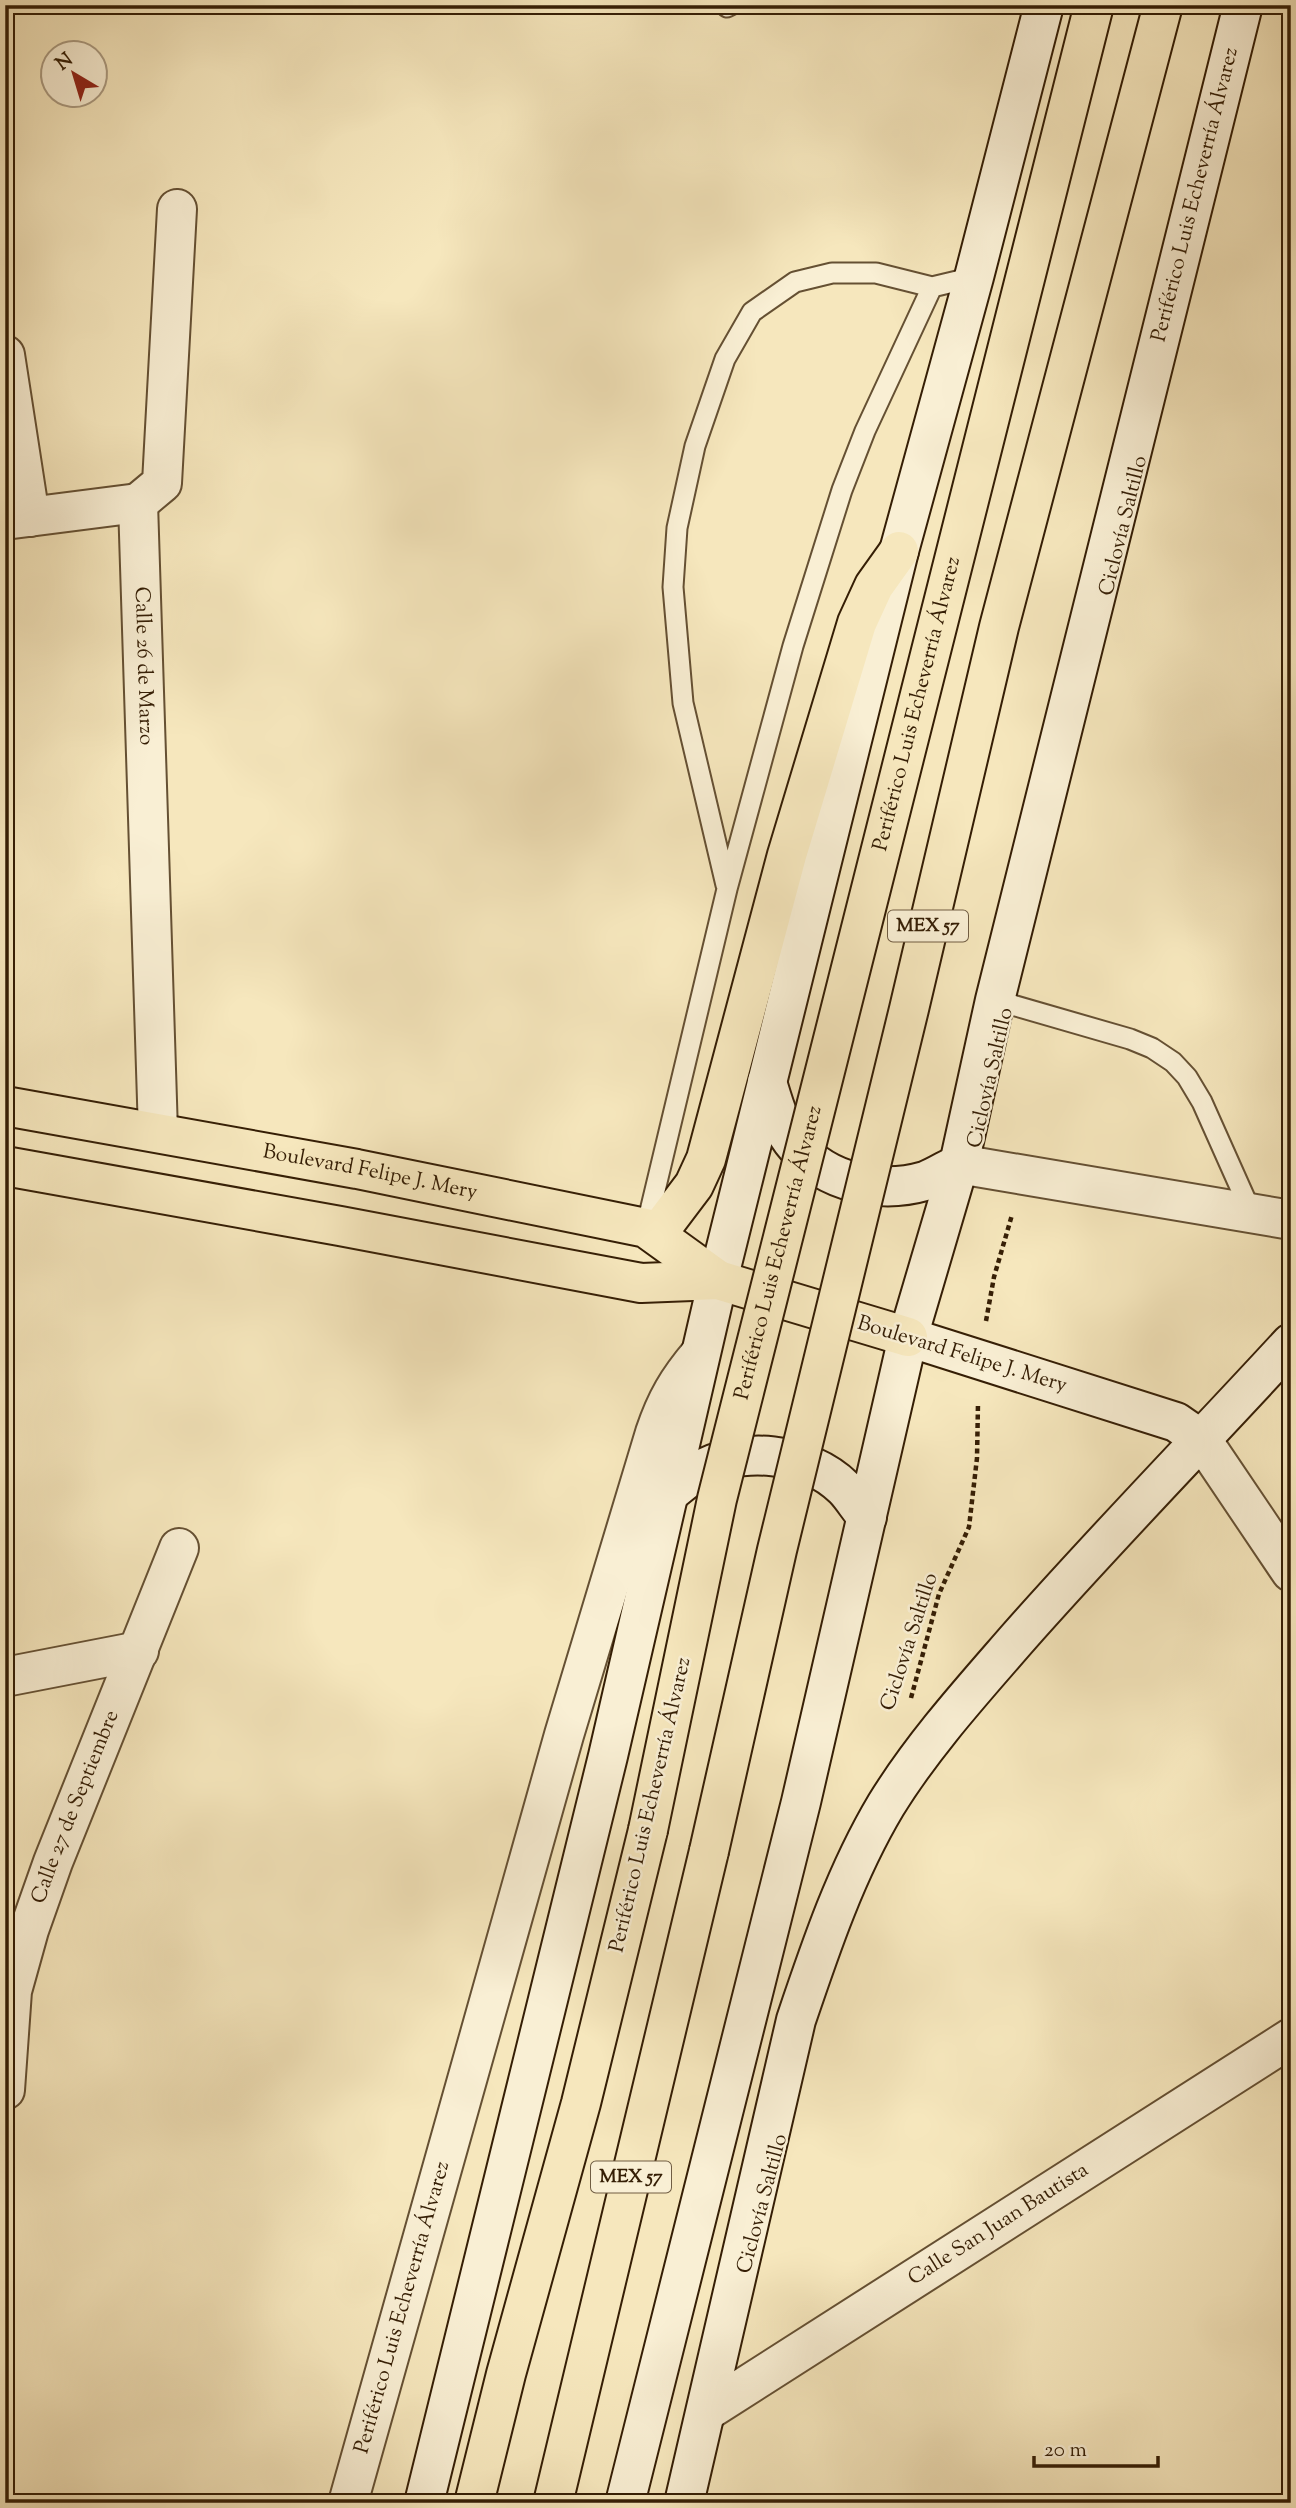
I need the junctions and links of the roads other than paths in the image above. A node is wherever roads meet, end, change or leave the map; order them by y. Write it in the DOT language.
graph roads {
  1 [pos="1044,5"];
  2 [pos="1094,5"];
  3 [pos="1163,5"];
  4 [pos="1243,5"];
  5 [pos="177,209"];
  6 [pos="974,277"];
  7 [pos="932,287"];
  8 [pos="5,355"];
  9 [pos="138,503"];
  10 [pos="17,519"];
  11 [pos="899,551"];
  12 [pos="727,889"];
  13 [pos="995,1000"];
  14 [pos="767,1082"];
  15 [pos="5,1106"];
  16 [pos="158,1132"];
  17 [pos="5,1166"];
  18 [pos="972,1166"];
  19 [pos="1252,1214"];
  20 [pos="1291,1220"];
  21 [pos="652,1231"];
  22 [pos="718,1280"];
  23 [pos="908,1337"];
  24 [pos="1291,1343"];
  25 [pos="700,1354"];
  26 [pos="1202,1440"];
  27 [pos="667,1495"];
  28 [pos="867,1517"];
  29 [pos="178,1548"];
  30 [pos="1291,1572"];
  31 [pos="139,1651"];
  32 [pos="5,1677"];
  33 [pos="1291,2038"];
  34 [pos="731,2081"];
  35 [pos="5,2090"];
  36 [pos="780,2092"];
  37 [pos="707,2411"];
  38 [pos="348,2503"];
  39 [pos="424,2503"];
  40 [pos="474,2503"];
  41 [pos="553,2503"];
  42 [pos="625,2503"];
  43 [pos="684,2503"];
  1 -- 6 [label="street, Periférico Luis Echeverría Álvarez"];
  2 -- 40 [label="main road, Periférico Luis Echeverría Álvarez / MEX 57, bridge"];
  3 -- 41 [label="main road, MEX 57, bridge"];
  4 -- 13 [label="street, Periférico Luis Echeverría Álvarez"];
  5 -- 9 [label="street"];
  6 -- 7 [label="lane"];
  6 -- 11 [label="street, Periférico Luis Echeverría Álvarez"];
  7 -- 12 [label="lane"];
  7 -- 12 [label="lane"];
  8 -- 10 [label="street"];
  9 -- 10 [label="street"];
  9 -- 16 [label="street, Calle 26 de Marzo"];
  11 -- 14 [label="street, Periférico Luis Echeverría Álvarez"];
  11 -- 21 [label="main road"];
  12 -- 21 [label="lane"];
  13 -- 18 [label="street, Periférico Luis Echeverría Álvarez"];
  13 -- 19 [label="lane"];
  14 -- 18 [label="street"];
  14 -- 22 [label="street, Periférico Luis Echeverría Álvarez"];
  15 -- 16 [label="main road, Boulevard Felipe J. Mery"];
  16 -- 21 [label="main road, Boulevard Felipe J. Mery"];
  17 -- 22 [label="main road, Boulevard Felipe J. Mery"];
  18 -- 19 [label="street"];
  18 -- 23 [label="street, Periférico Luis Echeverría Álvarez"];
  19 -- 20 [label="street"];
  21 -- 22 [label="main road, Boulevard Felipe J. Mery"];
  22 -- 23 [label="main road, Boulevard Felipe J. Mery"];
  22 -- 25 [label="street, Periférico Luis Echeverría Álvarez"];
  23 -- 26 [label="street, Boulevard Felipe J. Mery"];
  23 -- 28 [label="street, Periférico Luis Echeverría Álvarez"];
  24 -- 26 [label="street"];
  25 -- 27 [label="street, Periférico Luis Echeverría Álvarez"];
  25 -- 38 [label="street, Periférico Luis Echeverría Álvarez"];
  26 -- 30 [label="street"];
  26 -- 36 [label="street"];
  27 -- 28 [label="street"];
  27 -- 39 [label="street, Periférico Luis Echeverría Álvarez"];
  28 -- 34 [label="street, Periférico Luis Echeverría Álvarez"];
  29 -- 31 [label="street, Calle 27 de Septiembre"];
  31 -- 32 [label="street"];
  31 -- 35 [label="street, Calle 27 de Septiembre"];
  33 -- 37 [label="street, Calle San Juan Bautista"];
  34 -- 36 [label="street"];
  34 -- 42 [label="street, Periférico Luis Echeverría Álvarez"];
  36 -- 37 [label="street"];
  37 -- 43 [label="street"];
}
